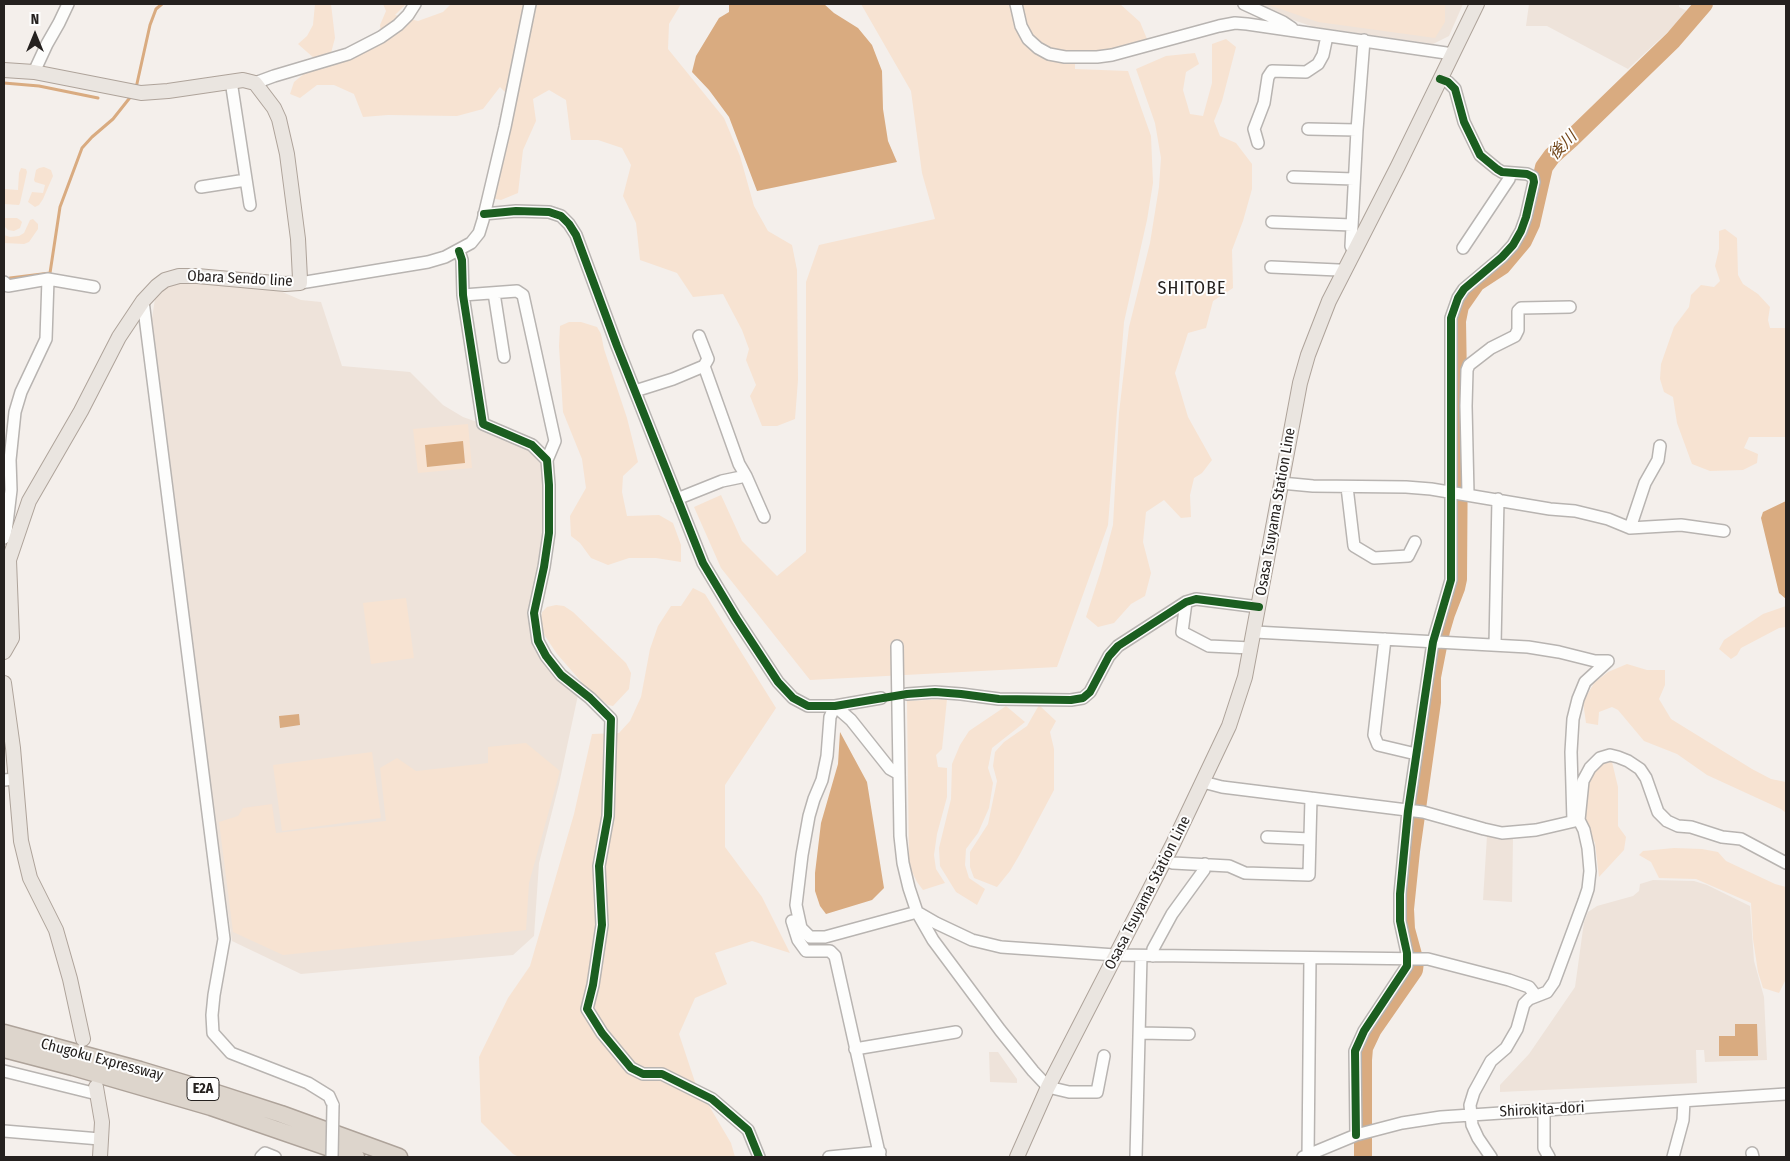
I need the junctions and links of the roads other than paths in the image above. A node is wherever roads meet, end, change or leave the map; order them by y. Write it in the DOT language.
graph roads {
  1 [pos="68,4"];
  2 [pos="415,4"];
  3 [pos="530,4"];
  4 [pos="1016,4"];
  5 [pos="1244,4"];
  6 [pos="1477,4"];
  7 [pos="1296,31"];
  8 [pos="1327,36"];
  9 [pos="1364,40"];
  10 [pos="1453,54"];
  11 [pos="4,70"];
  12 [pos="34,72"];
  13 [pos="1440,79"];
  14 [pos="231,81"];
  15 [pos="255,83"];
  16 [pos="1308,129"];
  17 [pos="1357,130"];
  18 [pos="1258,142"];
  19 [pos="1510,173"];
  20 [pos="1293,177"];
  21 [pos="1354,178"];
  22 [pos="246,180"];
  23 [pos="202,187"];
  24 [pos="250,205"];
  25 [pos="484,214"];
  26 [pos="1272,222"];
  27 [pos="1352,225"];
  28 [pos="1463,248"];
  29 [pos="459,251"];
  30 [pos="1354,253"];
  31 [pos="1271,267"];
  32 [pos="1344,272"];
  33 [pos="48,278"];
  34 [pos="300,283"];
  35 [pos="94,287"];
  36 [pos="5,288"];
  37 [pos="494,293"];
  38 [pos="463,295"];
  39 [pos="143,301"];
  40 [pos="1570,308"];
  41 [pos="699,336"];
  42 [pos="504,356"];
  43 [pos="704,366"];
  44 [pos="635,391"];
  45 [pos="1660,446"];
  46 [pos="7,460"];
  47 [pos="547,460"];
  48 [pos="746,476"];
  49 [pos="1281,483"];
  50 [pos="1347,487"];
  51 [pos="1459,493"];
  52 [pos="677,499"];
  53 [pos="1498,499"];
  54 [pos="764,517"];
  55 [pos="1630,528"];
  56 [pos="1724,531"];
  57 [pos="4,538"];
  58 [pos="1415,542"];
  59 [pos="6,600"];
  60 [pos="1186,602"];
  61 [pos="1259,607"];
  62 [pos="1255,632"];
  63 [pos="1385,639"];
  64 [pos="1438,642"];
  65 [pos="1495,645"];
  66 [pos="897,646"];
  67 [pos="1251,648"];
  68 [pos="4,652"];
  69 [pos="4,683"];
  70 [pos="907,694"];
  71 [pos="881,698"];
  72 [pos="835,706"];
  73 [pos="1416,754"];
  74 [pos="899,774"];
  75 [pos="10,779"];
  76 [pos="1203,782"];
  77 [pos="1311,798"];
  78 [pos="1415,811"];
  79 [pos="1576,820"];
  80 [pos="1267,837"];
  81 [pos="1310,839"];
  82 [pos="1164,860"];
  83 [pos="1786,863"];
  84 [pos="1205,864"];
  85 [pos="796,905"];
  86 [pos="917,912"];
  87 [pos="1115,955"];
  88 [pos="1141,956"];
  89 [pos="1153,956"];
  90 [pos="1310,958"];
  91 [pos="1412,958"];
  92 [pos="1536,996"];
  93 [pos="956,1032"];
  94 [pos="4,1033"];
  95 [pos="1140,1033"];
  96 [pos="1189,1034"];
  97 [pos="83,1039"];
  98 [pos="4,1049"];
  99 [pos="855,1049"];
  100 [pos="1104,1056"];
  101 [pos="4,1071"];
  102 [pos="1048,1086"];
  103 [pos="97,1090"];
  104 [pos="1786,1094"];
  105 [pos="1684,1101"];
  106 [pos="1544,1110"];
  107 [pos="1470,1114"];
  108 [pos="4,1131"];
  109 [pos="1357,1135"];
  110 [pos="100,1139"];
  111 [pos="880,1154"];
  112 [pos="1306,1156"];
  113 [pos="100,1157"];
  114 [pos="262,1157"];
  115 [pos="275,1157"];
  116 [pos="332,1157"];
  117 [pos="356,1157"];
  118 [pos="399,1157"];
  119 [pos="759,1157"];
  120 [pos="829,1157"];
  121 [pos="1018,1157"];
  122 [pos="1136,1157"];
  123 [pos="1491,1157"];
  124 [pos="1549,1157"];
  125 [pos="1673,1157"];
  1 -- 12 [label="street"];
  2 -- 15 [label="street"];
  3 -- 25 [label="street"];
  4 -- 7 [label="street"];
  5 -- 7 [label="street"];
  6 -- 10 [label="main road, Osasa Tsuyama Station Line"];
  7 -- 8 [label="street"];
  8 -- 9 [label="street"];
  8 -- 18 [label="street"];
  9 -- 10 [label="street"];
  9 -- 17 [label="street"];
  10 -- 13 [label="main road, Osasa Tsuyama Station Line"];
  11 -- 12 [label="main road"];
  12 -- 14 [label="main road"];
  13 -- 19 [label="street"];
  13 -- 30 [label="main road, Osasa Tsuyama Station Line"];
  14 -- 15 [label="main road"];
  14 -- 22 [label="street"];
  15 -- 34 [label="main road, Obara Sendo line"];
  16 -- 17 [label="street"];
  17 -- 21 [label="street"];
  19 -- 28 [label="street"];
  19 -- 51 [label="street"];
  20 -- 21 [label="street"];
  21 -- 27 [label="street"];
  22 -- 23 [label="street"];
  22 -- 24 [label="street"];
  25 -- 29 [label="street"];
  25 -- 44 [label="street"];
  26 -- 27 [label="street"];
  27 -- 30 [label="street"];
  29 -- 34 [label="street"];
  29 -- 38 [label="street"];
  30 -- 32 [label="main road, Osasa Tsuyama Station Line"];
  31 -- 32 [label="street"];
  32 -- 49 [label="main road, Osasa Tsuyama Station Line"];
  33 -- 35 [label="street"];
  33 -- 36 [label="street"];
  33 -- 46 [label="street"];
  34 -- 39 [label="main road, Obara Sendo line"];
  37 -- 38 [label="street"];
  37 -- 42 [label="street"];
  37 -- 47 [label="street"];
  38 -- 47 [label="street"];
  39 -- 59 [label="main road, Obara Sendo line"];
  39 -- 116 [label="street, bridge"];
  40 -- 51 [label="street"];
  41 -- 43 [label="street"];
  43 -- 44 [label="street"];
  43 -- 48 [label="street"];
  44 -- 52 [label="street"];
  45 -- 55 [label="street"];
  46 -- 57 [label="street"];
  47 -- 119 [label="street"];
  48 -- 52 [label="street"];
  48 -- 54 [label="street"];
  49 -- 50 [label="street"];
  49 -- 61 [label="main road, Osasa Tsuyama Station Line"];
  50 -- 51 [label="street"];
  50 -- 58 [label="street"];
  51 -- 53 [label="street"];
  51 -- 64 [label="street"];
  52 -- 72 [label="street"];
  53 -- 55 [label="street"];
  53 -- 65 [label="street"];
  55 -- 56 [label="street"];
  59 -- 68 [label="main road, Obara Sendo line"];
  60 -- 61 [label="street"];
  60 -- 67 [label="street"];
  60 -- 70 [label="street"];
  61 -- 62 [label="main road, Osasa Tsuyama Station Line"];
  62 -- 63 [label="street"];
  62 -- 67 [label="main road, Osasa Tsuyama Station Line"];
  63 -- 64 [label="street"];
  63 -- 73 [label="street"];
  64 -- 65 [label="street"];
  64 -- 73 [label="street"];
  65 -- 79 [label="street"];
  66 -- 74 [label="street"];
  67 -- 76 [label="main road, Osasa Tsuyama Station Line"];
  69 -- 75 [label="main road"];
  71 -- 72 [label="street"];
  72 -- 74 [label="street"];
  72 -- 85 [label="street"];
  73 -- 78 [label="street"];
  74 -- 86 [label="street"];
  75 -- 97 [label="main road"];
  76 -- 77 [label="street"];
  76 -- 82 [label="main road, Osasa Tsuyama Station Line"];
  77 -- 78 [label="street"];
  77 -- 81 [label="street"];
  78 -- 79 [label="street"];
  78 -- 91 [label="street"];
  79 -- 83 [label="street"];
  79 -- 92 [label="street"];
  80 -- 81 [label="street"];
  81 -- 84 [label="street"];
  82 -- 84 [label="street"];
  82 -- 87 [label="main road, Osasa Tsuyama Station Line"];
  84 -- 89 [label="street"];
  85 -- 86 [label="street"];
  85 -- 99 [label="street"];
  86 -- 87 [label="street"];
  86 -- 102 [label="street"];
  87 -- 88 [label="street"];
  87 -- 102 [label="main road, Osasa Tsuyama Station Line"];
  88 -- 89 [label="street"];
  88 -- 95 [label="street"];
  89 -- 90 [label="street"];
  90 -- 91 [label="street"];
  90 -- 112 [label="street"];
  91 -- 92 [label="street"];
  91 -- 109 [label="street"];
  92 -- 107 [label="street"];
  93 -- 99 [label="street"];
  94 -- 118 [label="highway, Chugoku Expressway / E2A"];
  95 -- 96 [label="street"];
  95 -- 122 [label="street"];
  98 -- 117 [label="highway, Chugoku Expressway / E2A"];
  99 -- 111 [label="street"];
  100 -- 102 [label="street"];
  101 -- 103 [label="street"];
  102 -- 121 [label="main road, Osasa Tsuyama Station Line"];
  103 -- 110 [label="main road"];
  104 -- 105 [label="street, Shirokita-dori"];
  105 -- 106 [label="street, Shirokita-dori"];
  105 -- 125 [label="street"];
  106 -- 107 [label="street, Shirokita-dori"];
  106 -- 124 [label="street"];
  107 -- 109 [label="street, Shirokita-dori"];
  107 -- 123 [label="street"];
  108 -- 110 [label="street"];
  109 -- 112 [label="street, Shirokita-dori"];
  110 -- 113 [label="main road"];
  111 -- 120 [label="street"];
  114 -- 115 [label="street"];
}
